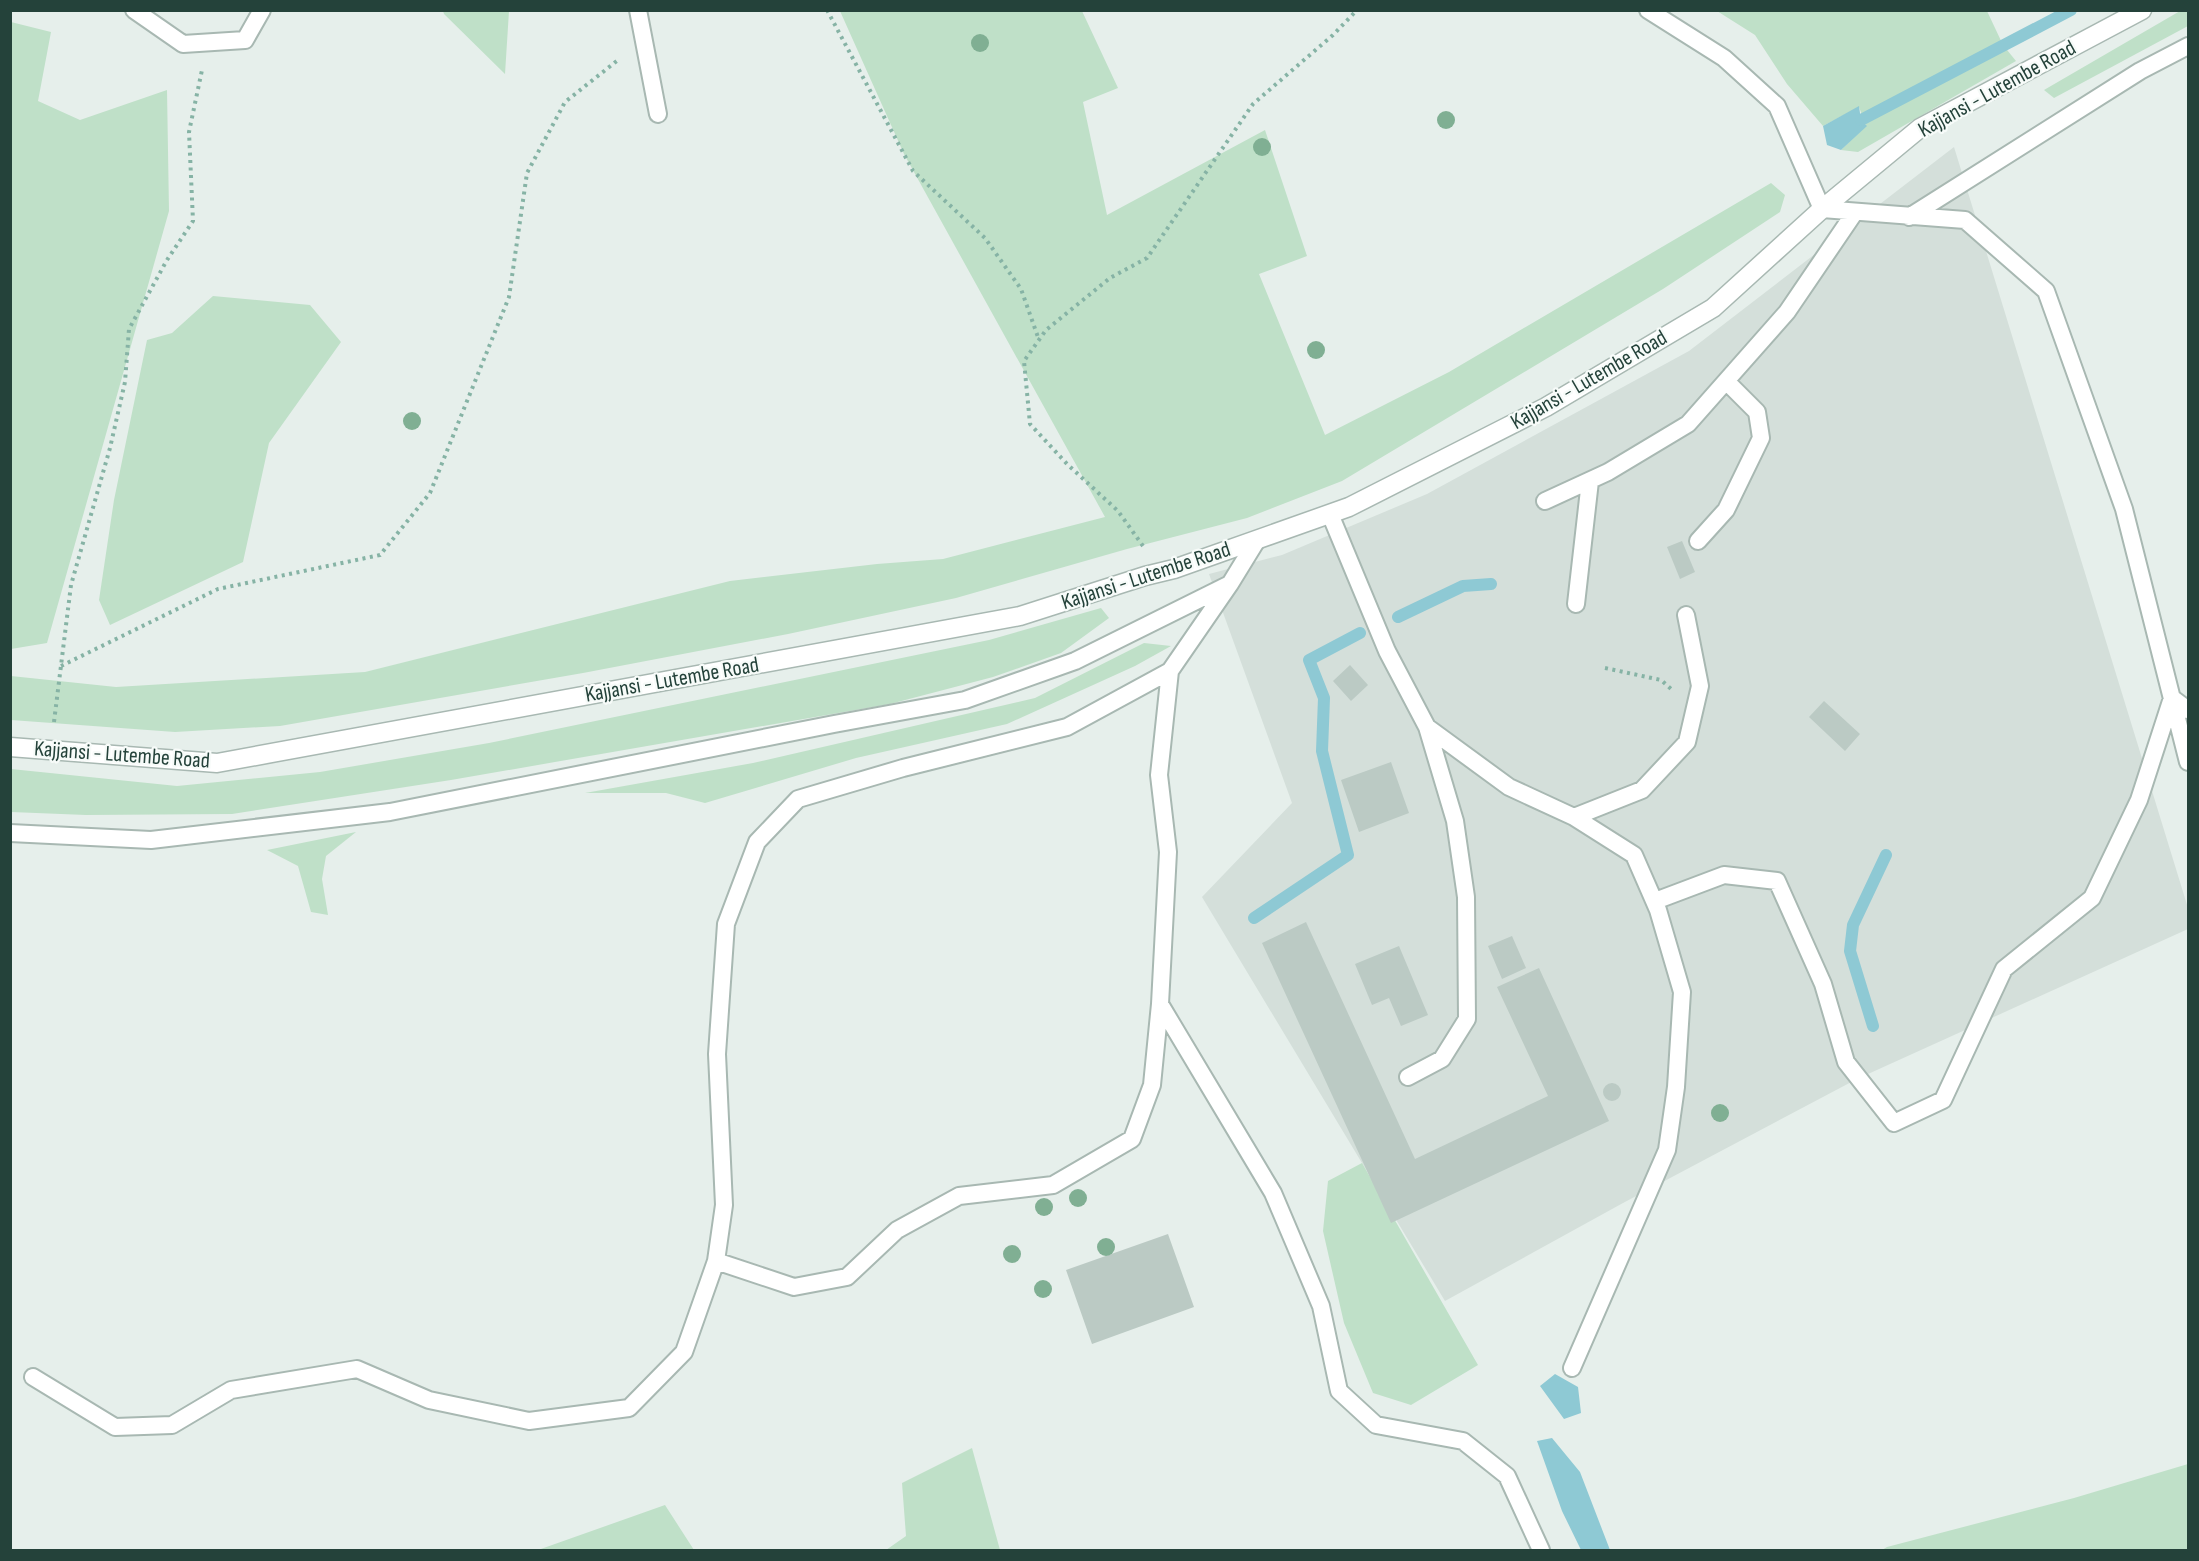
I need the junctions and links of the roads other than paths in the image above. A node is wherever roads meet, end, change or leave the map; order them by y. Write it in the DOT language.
graph roads {
  1 [pos="135,10"];
  2 [pos="262,10"];
  3 [pos="638,10"];
  4 [pos="1648,10"];
  5 [pos="2142,10"];
  6 [pos="2188,45"];
  7 [pos="658,114"];
  8 [pos="1822,209"];
  9 [pos="1855,212"];
  10 [pos="1909,217"];
  11 [pos="1726,381"];
  12 [pos="1590,481"];
  13 [pos="1545,501"];
  14 [pos="1330,514"];
  15 [pos="1257,540"];
  16 [pos="1698,541"];
  17 [pos="1230,584"];
  18 [pos="1576,604"];
  19 [pos="1686,615"];
  20 [pos="1170,671"];
  21 [pos="2172,698"];
  22 [pos="2188,710"];
  23 [pos="1427,727"];
  24 [pos="10,747"];
  25 [pos="2188,762"];
  26 [pos="1574,817"];
  27 [pos="10,833"];
  28 [pos="1654,901"];
  29 [pos="1160,1004"];
  30 [pos="1408,1077"];
  31 [pos="716,1261"];
  32 [pos="1572,1368"];
  33 [pos="33,1377"];
  34 [pos="1541,1551"];
  1 -- 2 [label="lane"];
  3 -- 7 [label="lane"];
  4 -- 8 [label="lane"];
  5 -- 8 [label="street, Kajjansi - Lutembe Road"];
  6 -- 10 [label="lane"];
  8 -- 9 [label="lane"];
  8 -- 14 [label="street, Kajjansi - Lutembe Road"];
  9 -- 10 [label="lane"];
  9 -- 11 [label="lane"];
  10 -- 21 [label="lane"];
  11 -- 12 [label="lane"];
  11 -- 16 [label="lane"];
  12 -- 13 [label="lane"];
  12 -- 18 [label="lane"];
  14 -- 15 [label="street, Kajjansi - Lutembe Road"];
  14 -- 23 [label="lane"];
  15 -- 17 [label="lane"];
  15 -- 24 [label="street, Kajjansi - Lutembe Road"];
  17 -- 20 [label="lane"];
  17 -- 27 [label="lane"];
  19 -- 26 [label="lane"];
  20 -- 29 [label="lane"];
  20 -- 31 [label="lane"];
  21 -- 22 [label="lane"];
  21 -- 25 [label="lane"];
  21 -- 28 [label="lane"];
  23 -- 26 [label="lane"];
  23 -- 30 [label="lane"];
  26 -- 28 [label="lane"];
  28 -- 32 [label="lane"];
  29 -- 31 [label="lane"];
  29 -- 34 [label="lane"];
  31 -- 33 [label="lane"];
}
